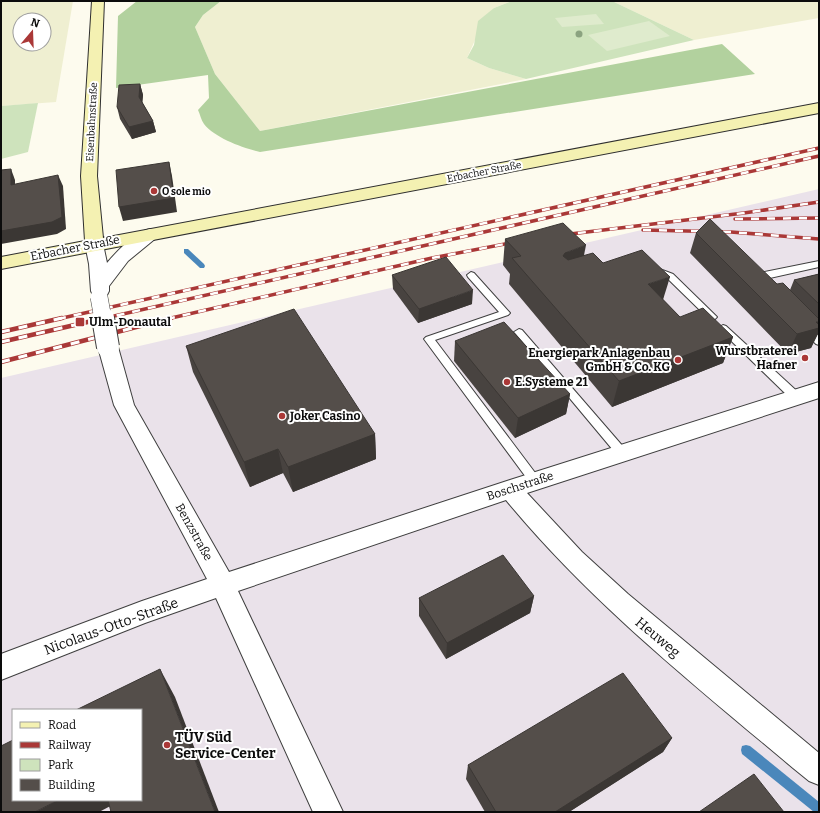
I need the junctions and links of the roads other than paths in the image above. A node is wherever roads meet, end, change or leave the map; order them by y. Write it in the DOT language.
graph roads {
  1 [pos="98,1"];
  2 [pos="819,108"];
  3 [pos="150,234"];
  4 [pos="94,244"];
  5 [pos="1,263"];
  6 [pos="819,264"];
  7 [pos="646,266"];
  8 [pos="471,275"];
  9 [pos="760,282"];
  10 [pos="100,291"];
  11 [pos="797,320"];
  12 [pos="519,332"];
  13 [pos="819,342"];
  14 [pos="819,390"];
  15 [pos="796,397"];
  16 [pos="622,453"];
  17 [pos="535,481"];
  18 [pos="510,489"];
  19 [pos="222,585"];
  20 [pos="1,667"];
  21 [pos="819,771"];
  22 [pos="328,812"];
  1 -- 4 [label="main road, Eisenbahnstraße"];
  2 -- 3 [label="main road, Erbacher Straße"];
  3 -- 4 [label="main road, Erbacher Straße"];
  3 -- 10 [label="street, Erbacher Straße"];
  4 -- 5 [label="main road, Erbacher Straße"];
  4 -- 10 [label="street, Benzstraße"];
  6 -- 9 [label="lane"];
  7 -- 15 [label="lane"];
  8 -- 17 [label="lane"];
  10 -- 19 [label="street, Benzstraße, bridge"];
  11 -- 13 [label="lane"];
  12 -- 16 [label="lane"];
  14 -- 15 [label="street, Boschstraße"];
  15 -- 16 [label="street, Boschstraße"];
  16 -- 17 [label="street, Boschstraße"];
  17 -- 18 [label="street, Boschstraße"];
  18 -- 19 [label="street, Boschstraße"];
  18 -- 21 [label="street, Heuweg"];
  19 -- 20 [label="street, Nicolaus-Otto-Straße"];
  19 -- 22 [label="street, Benzstraße"];
}
